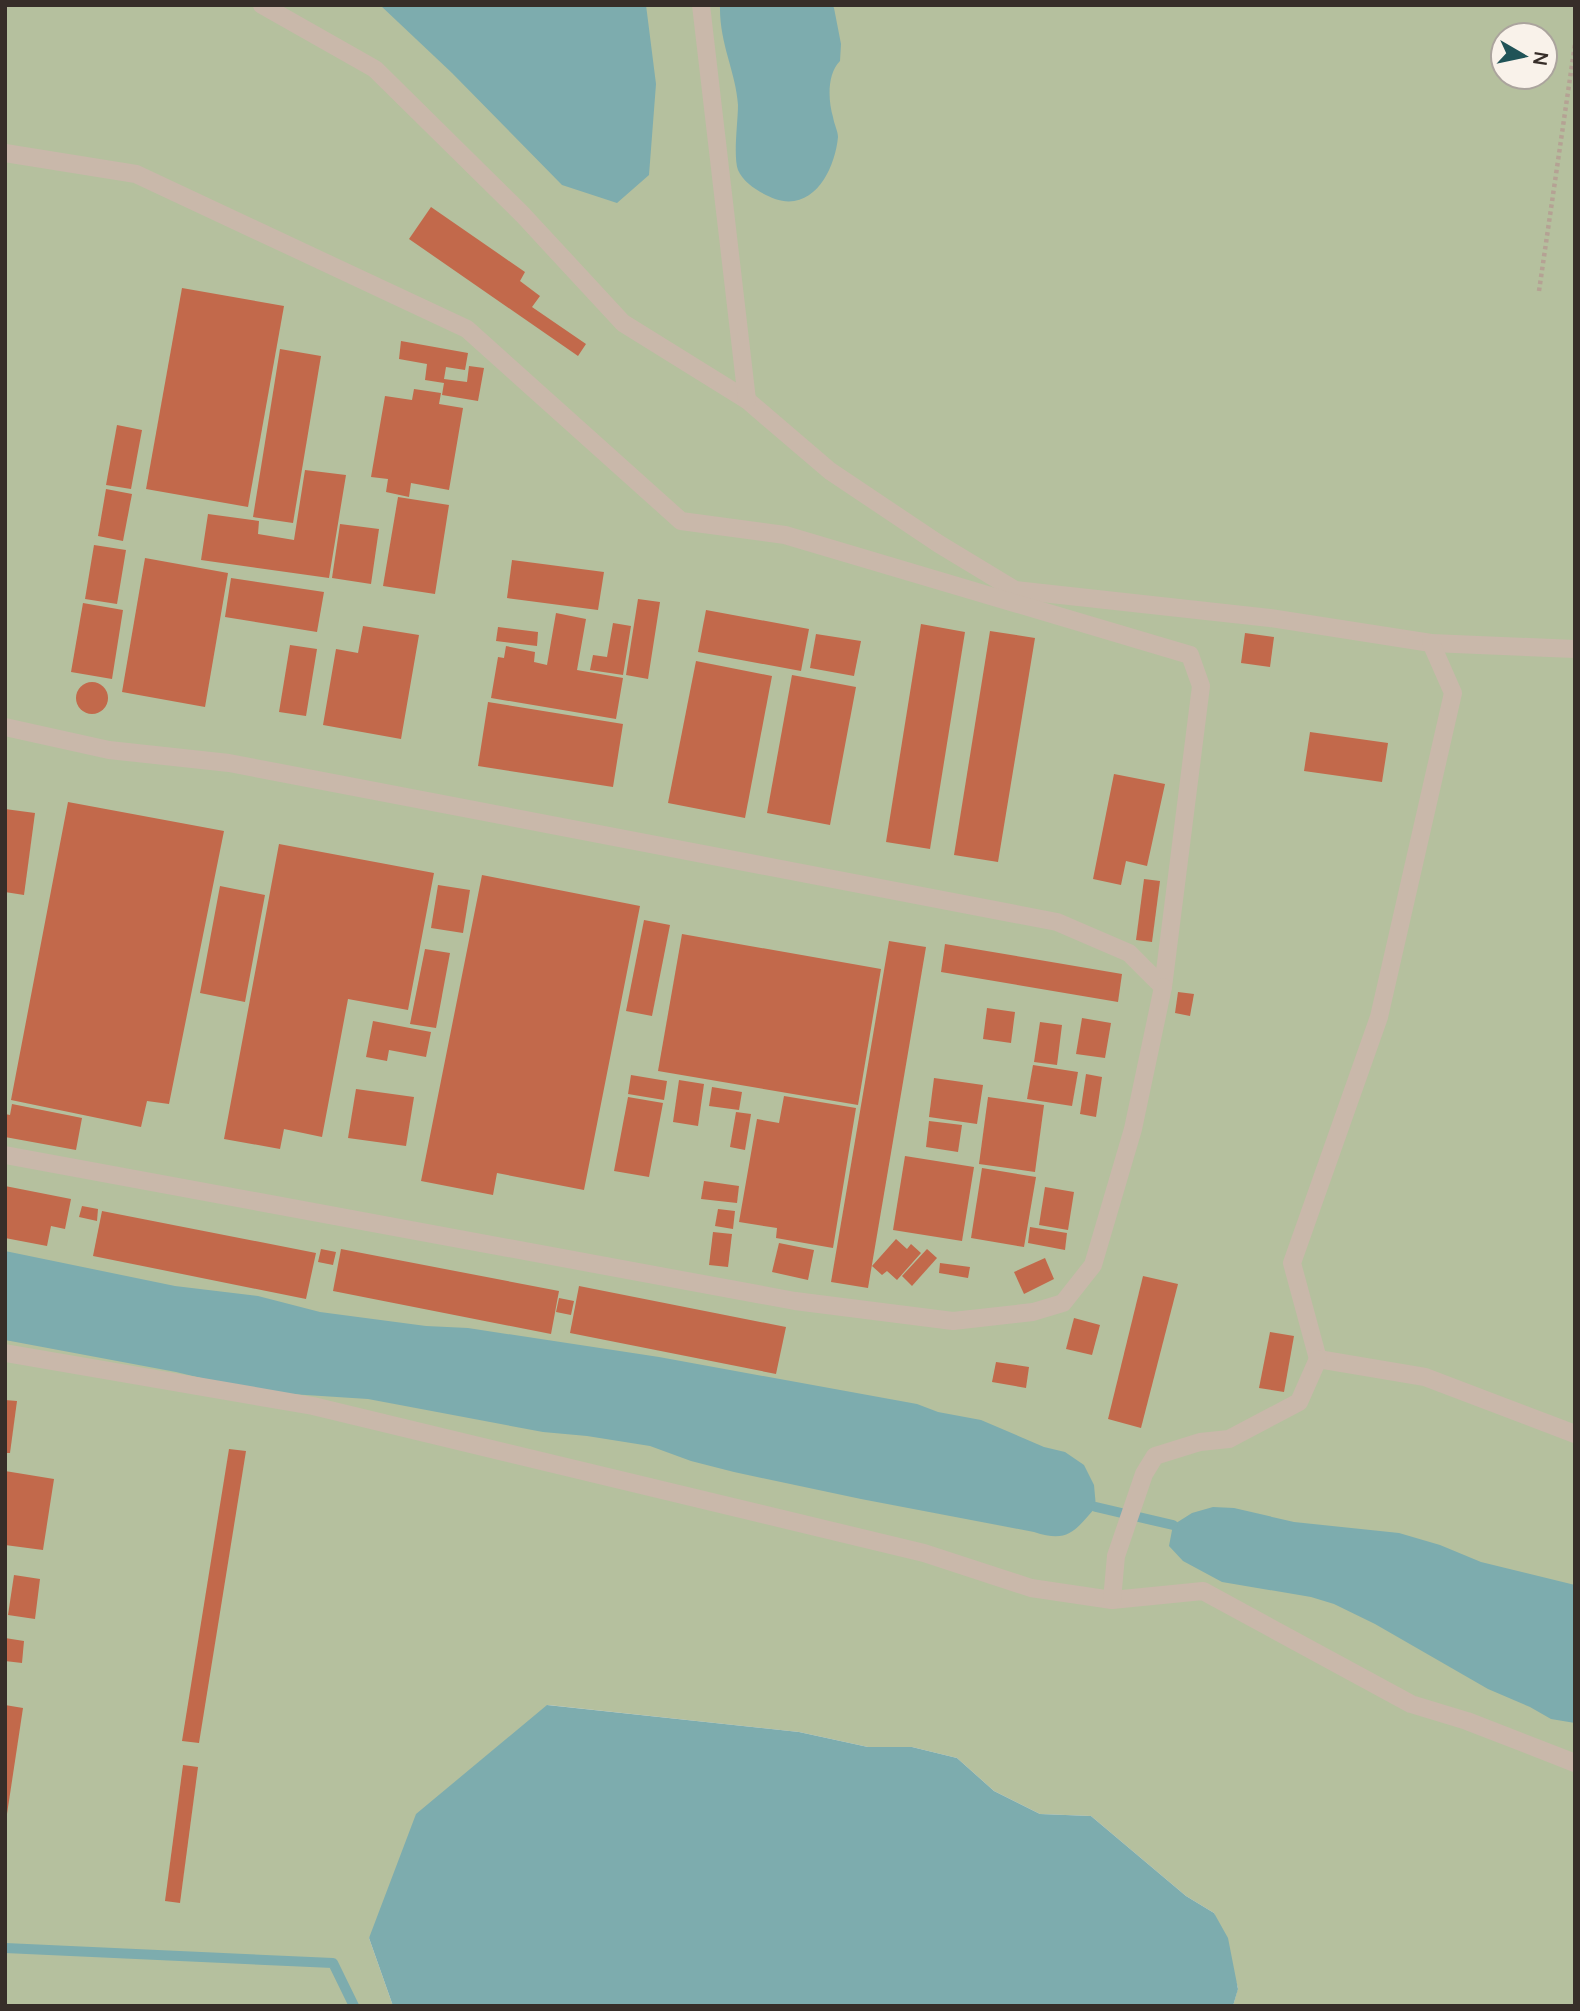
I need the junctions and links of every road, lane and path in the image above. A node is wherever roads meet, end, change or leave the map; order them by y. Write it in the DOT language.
graph roads {
  1 [pos="262,5"];
  2 [pos="701,5"];
  3 [pos="1575,44"];
  4 [pos="5,153"];
  5 [pos="1539,291"];
  6 [pos="747,400"];
  7 [pos="1431,643"];
  8 [pos="1575,649"];
  9 [pos="5,727"];
  10 [pos="1163,987"];
  11 [pos="5,1155"];
  12 [pos="5,1353"];
  13 [pos="1318,1359"];
  14 [pos="1575,1434"];
  15 [pos="1112,1600"];
  16 [pos="1575,1763"];
  1 -- 6 [label="street"];
  2 -- 6 [label="street"];
  3 -- 5 [label="path"];
  4 -- 10 [label="street"];
  6 -- 7 [label="street"];
  7 -- 8 [label="street"];
  7 -- 13 [label="street"];
  9 -- 10 [label="street"];
  10 -- 11 [label="street"];
  12 -- 15 [label="street"];
  13 -- 14 [label="street"];
  13 -- 15 [label="street"];
  15 -- 16 [label="street"];
}
